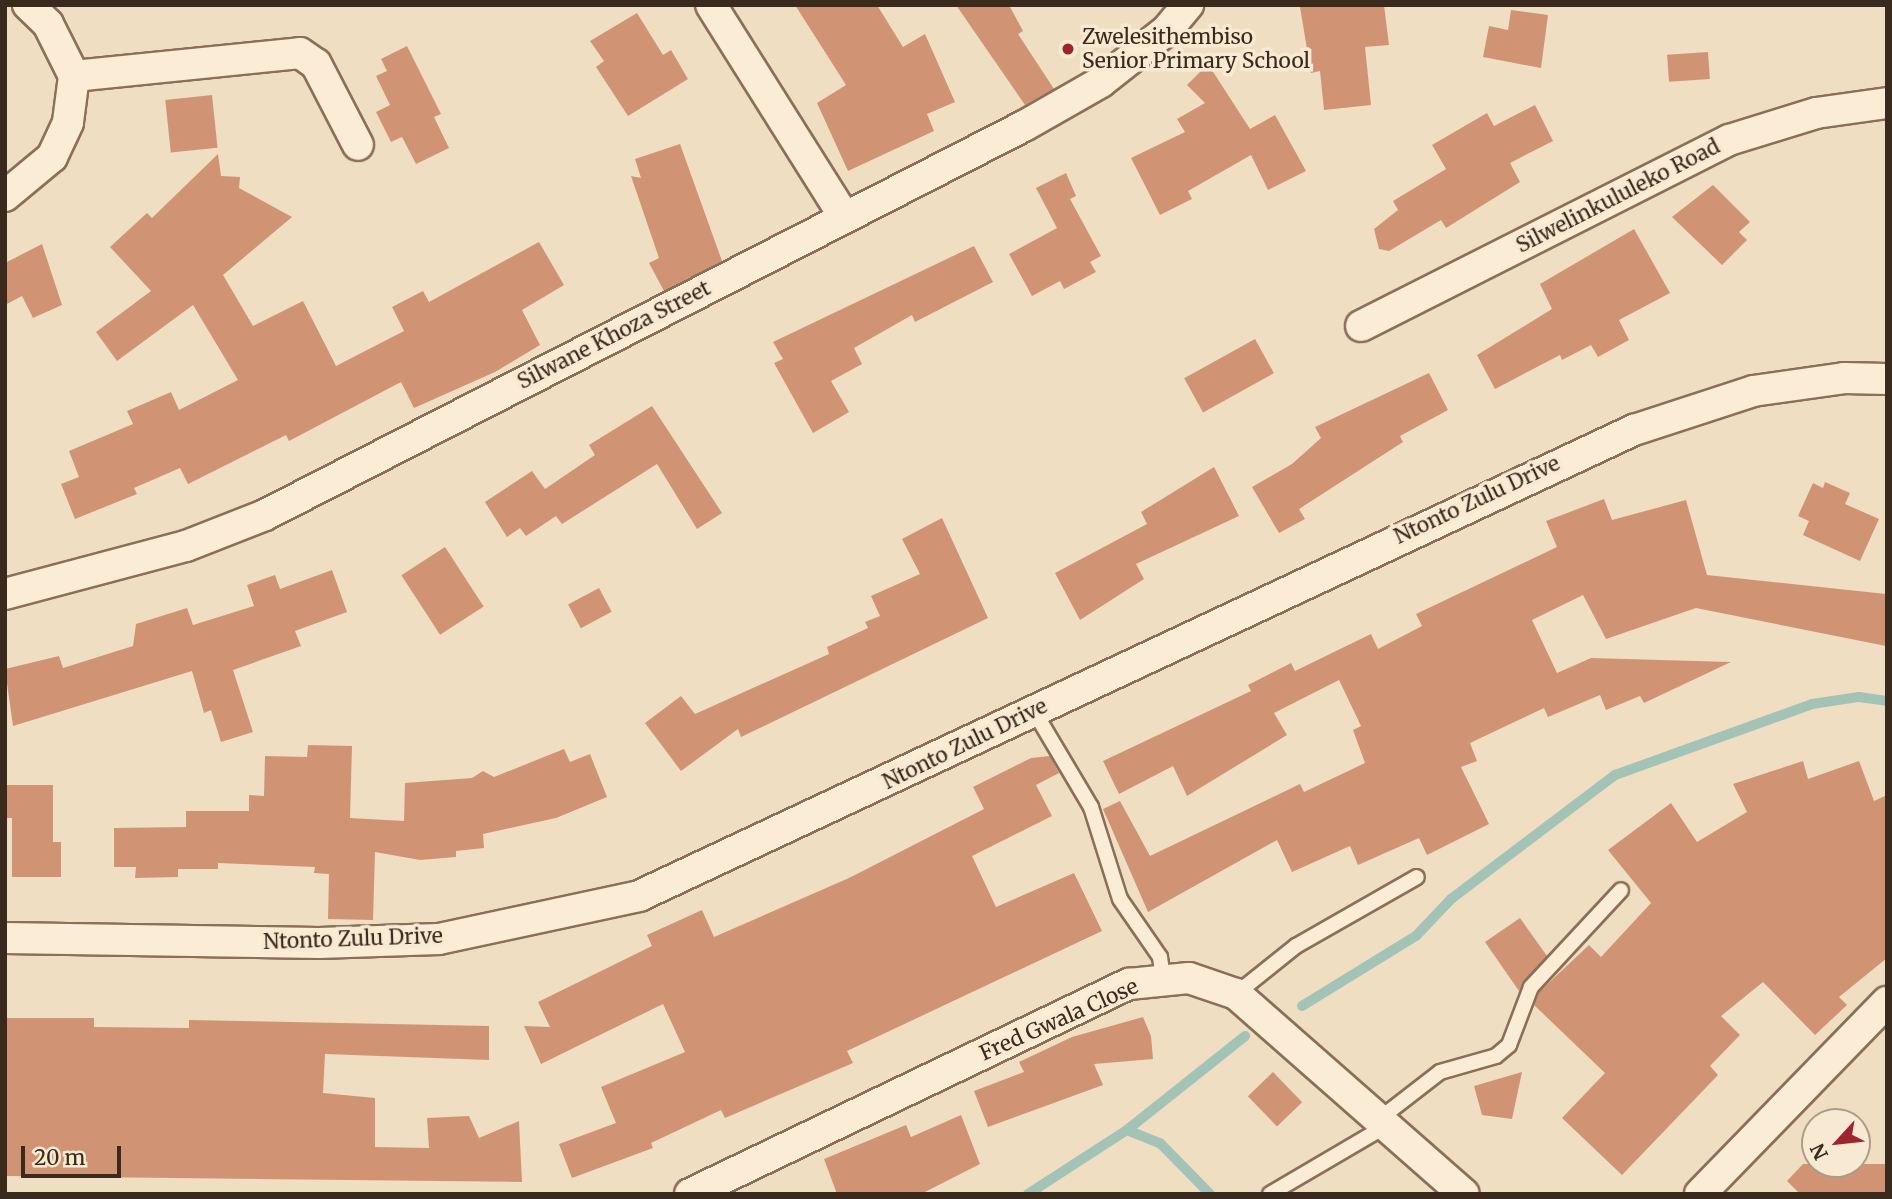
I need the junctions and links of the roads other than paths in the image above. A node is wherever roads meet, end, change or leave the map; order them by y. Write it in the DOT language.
graph roads {
  1 [pos="29,5"];
  2 [pos="711,5"];
  3 [pos="1188,5"];
  4 [pos="74,76"];
  5 [pos="1887,103"];
  6 [pos="358,145"];
  7 [pos="5,195"];
  8 [pos="844,216"];
  9 [pos="1361,326"];
  10 [pos="1887,379"];
  11 [pos="5,594"];
  12 [pos="1034,711"];
  13 [pos="1417,877"];
  14 [pos="1621,890"];
  15 [pos="5,938"];
  16 [pos="1163,979"];
  17 [pos="1243,1000"];
  18 [pos="1887,1002"];
  19 [pos="1382,1123"];
  20 [pos="690,1194"];
  21 [pos="1270,1194"];
  22 [pos="1464,1194"];
  23 [pos="1700,1194"];
  1 -- 4 [label="street"];
  2 -- 8 [label="street"];
  3 -- 8 [label="street, Silwane Khoza Street"];
  4 -- 6 [label="street"];
  4 -- 7 [label="street"];
  5 -- 9 [label="street, Silwelinkululeko Road"];
  8 -- 11 [label="street, Silwane Khoza Street"];
  10 -- 12 [label="street, Ntonto Zulu Drive"];
  12 -- 15 [label="street, Ntonto Zulu Drive"];
  12 -- 16 [label="lane"];
  13 -- 17 [label="lane"];
  14 -- 19 [label="lane"];
  16 -- 17 [label="street, Fred Gwala Close"];
  16 -- 20 [label="street, Fred Gwala Close"];
  17 -- 19 [label="street, Fred Gwala Close"];
  18 -- 23 [label="street"];
  19 -- 21 [label="lane"];
  19 -- 22 [label="street, Fred Gwala Close"];
}
